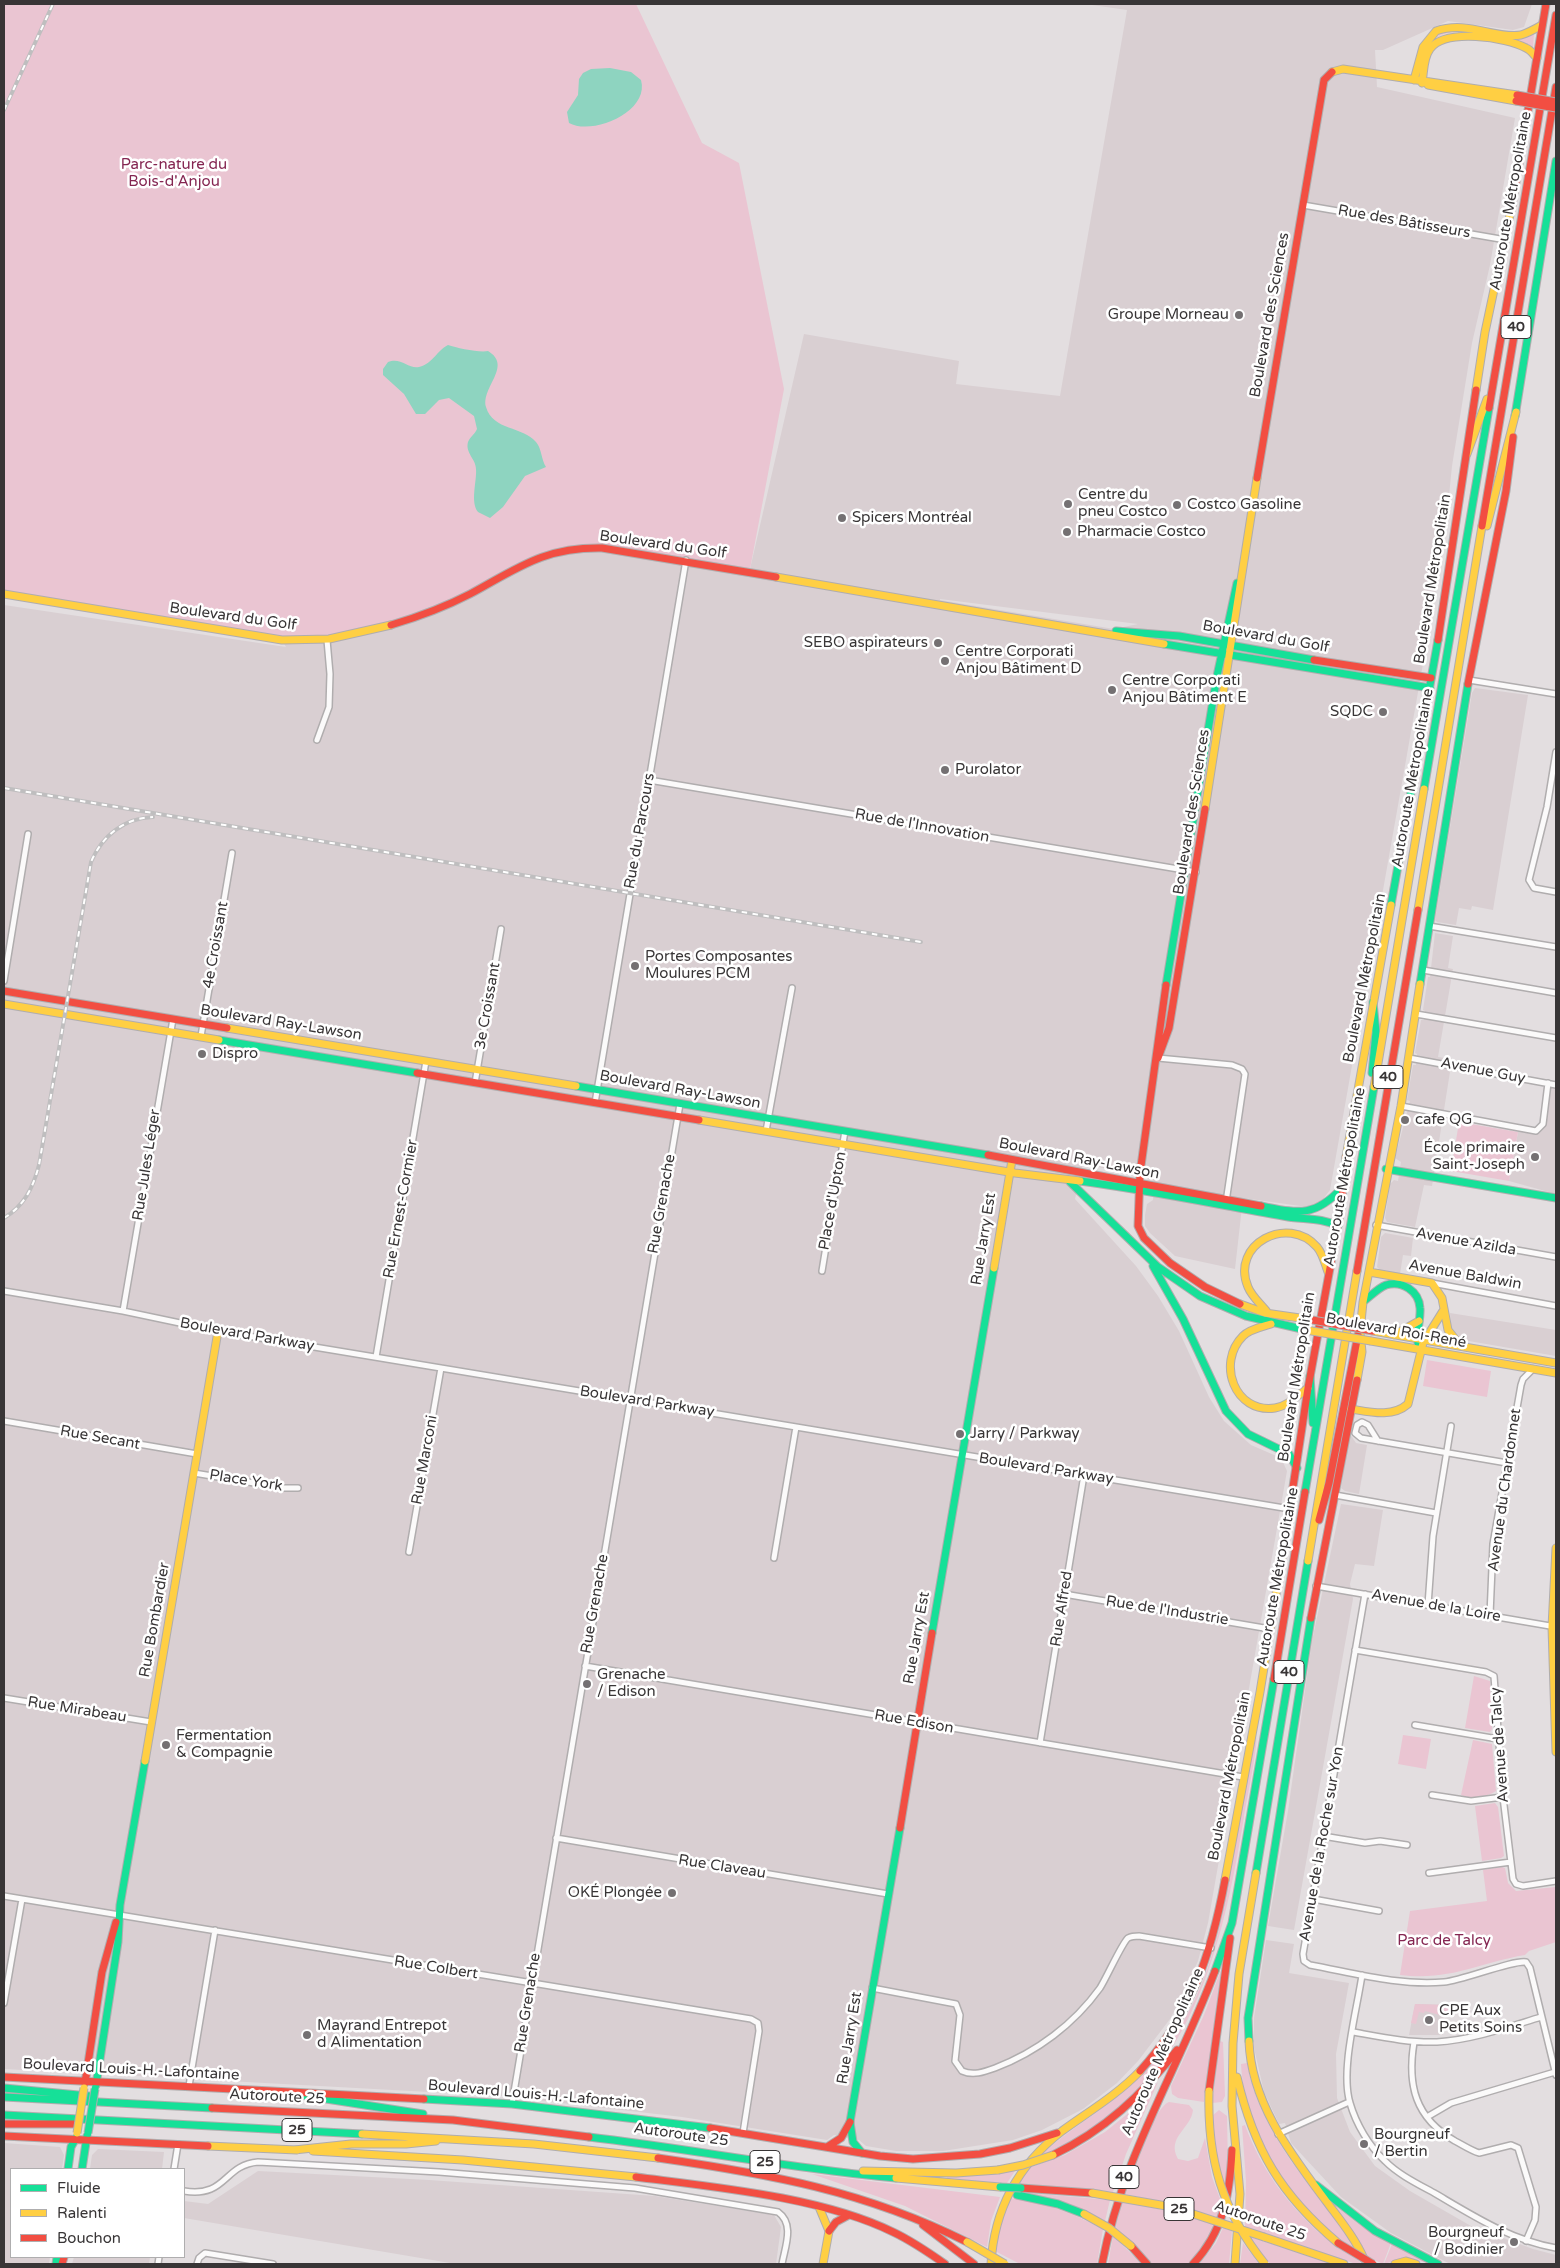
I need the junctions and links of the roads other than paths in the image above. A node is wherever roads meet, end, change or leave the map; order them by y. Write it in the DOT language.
graph roads {
  1 [pos="1546,4"];
  2 [pos="1556,16"];
  3 [pos="1542,25"];
  4 [pos="1537,58"];
  5 [pos="1414,80"];
  6 [pos="1423,82"];
  7 [pos="1556,87"];
  8 [pos="1517,98"];
  9 [pos="1556,102"];
  10 [pos="1556,108"];
  11 [pos="1556,162"];
  12 [pos="1303,205"];
  13 [pos="1506,240"];
  14 [pos="1495,378"];
  15 [pos="1516,412"];
  16 [pos="1467,454"];
  17 [pos="686,560"];
  18 [pos="1475,567"];
  19 [pos="1242,568"];
  20 [pos="4,594"];
  21 [pos="1095,630"];
  22 [pos="327,640"];
  23 [pos="1223,644"];
  24 [pos="1232,647"];
  25 [pos="1222,654"];
  26 [pos="1230,656"];
  27 [pos="1431,678"];
  28 [pos="1469,680"];
  29 [pos="1430,688"];
  30 [pos="1556,694"];
  31 [pos="317,740"];
  32 [pos="1556,752"];
  33 [pos="649,780"];
  34 [pos="28,834"];
  35 [pos="232,853"];
  36 [pos="1185,870"];
  37 [pos="1196,872"];
  38 [pos="1556,892"];
  39 [pos="1429,926"];
  40 [pos="501,929"];
  41 [pos="1556,947"];
  42 [pos="1423,970"];
  43 [pos="4,981"];
  44 [pos="792,988"];
  45 [pos="4,991"];
  46 [pos="1556,993"];
  47 [pos="1373,1002"];
  48 [pos="4,1004"];
  49 [pos="1416,1014"];
  50 [pos="173,1019"];
  51 [pos="203,1024"];
  52 [pos="170,1032"];
  53 [pos="201,1036"];
  54 [pos="1556,1038"];
  55 [pos="1158,1058"];
  56 [pos="1409,1058"];
  57 [pos="426,1061"];
  58 [pos="478,1070"];
  59 [pos="424,1074"];
  60 [pos="475,1083"];
  61 [pos="1548,1084"];
  62 [pos="1556,1085"];
  63 [pos="597,1090"];
  64 [pos="595,1102"];
  65 [pos="680,1104"];
  66 [pos="1401,1106"];
  67 [pos="1371,1108"];
  68 [pos="677,1117"];
  69 [pos="768,1118"];
  70 [pos="845,1131"];
  71 [pos="766,1132"];
  72 [pos="843,1144"];
  73 [pos="920,1144"];
  74 [pos="918,1157"];
  75 [pos="1012,1160"];
  76 [pos="1386,1169"];
  77 [pos="1009,1172"];
  78 [pos="1070,1182"];
  79 [pos="1140,1187"];
  80 [pos="1342,1188"];
  81 [pos="1556,1198"];
  82 [pos="1226,1204"];
  83 [pos="1376,1225"];
  84 [pos="1338,1226"];
  85 [pos="1556,1257"];
  86 [pos="1150,1262"];
  87 [pos="822,1271"];
  88 [pos="1328,1272"];
  89 [pos="1369,1272"];
  90 [pos="1432,1283"];
  91 [pos="4,1291"];
  92 [pos="1364,1302"];
  93 [pos="1556,1306"];
  94 [pos="122,1311"];
  95 [pos="1443,1311"];
  96 [pos="1267,1312"];
  97 [pos="1419,1321"];
  98 [pos="1271,1324"];
  99 [pos="218,1331"];
  100 [pos="1394,1334"];
  101 [pos="1358,1335"];
  102 [pos="1420,1340"];
  103 [pos="1461,1346"];
  104 [pos="1421,1350"];
  105 [pos="376,1357"];
  106 [pos="1556,1363"];
  107 [pos="441,1368"];
  108 [pos="1533,1369"];
  109 [pos="1556,1373"];
  110 [pos="1310,1376"];
  111 [pos="1308,1388"];
  112 [pos="630,1399"];
  113 [pos="1351,1409"];
  114 [pos="4,1421"];
  115 [pos="1451,1426"];
  116 [pos="796,1427"];
  117 [pos="1378,1441"];
  118 [pos="1314,1448"];
  119 [pos="1448,1453"];
  120 [pos="197,1454"];
  121 [pos="962,1454"];
  122 [pos="1507,1463"];
  123 [pos="1297,1468"];
  124 [pos="194,1473"];
  125 [pos="1084,1475"];
  126 [pos="298,1488"];
  127 [pos="1334,1495"];
  128 [pos="1290,1509"];
  129 [pos="1436,1513"];
  130 [pos="1556,1548"];
  131 [pos="409,1552"];
  132 [pos="774,1558"];
  133 [pos="1308,1562"];
  134 [pos="1555,1565"];
  135 [pos="1316,1586"];
  136 [pos="1064,1594"];
  137 [pos="1365,1594"];
  138 [pos="1428,1605"];
  139 [pos="1490,1615"];
  140 [pos="1554,1627"];
  141 [pos="1270,1628"];
  142 [pos="1355,1650"];
  143 [pos="585,1666"];
  144 [pos="1555,1694"];
  145 [pos="4,1698"];
  146 [pos="151,1722"];
  147 [pos="917,1722"];
  148 [pos="1415,1725"];
  149 [pos="1498,1739"];
  150 [pos="1040,1743"];
  151 [pos="1556,1752"];
  152 [pos="1243,1777"];
  153 [pos="1432,1795"];
  154 [pos="1503,1797"];
  155 [pos="1323,1836"];
  156 [pos="556,1838"];
  157 [pos="1406,1845"];
  158 [pos="1511,1862"];
  159 [pos="1429,1873"];
  160 [pos="1556,1881"];
  161 [pos="888,1894"];
  162 [pos="4,1896"];
  163 [pos="22,1899"];
  164 [pos="1313,1899"];
  165 [pos="1379,1911"];
  166 [pos="119,1915"];
  167 [pos="1232,1923"];
  168 [pos="215,1930"];
  169 [pos="1211,1948"];
  170 [pos="1362,1975"];
  171 [pos="531,1982"];
  172 [pos="872,1988"];
  173 [pos="4,2003"];
  174 [pos="1541,2018"];
  175 [pos="1190,2032"];
  176 [pos="1353,2032"];
  177 [pos="1414,2042"];
  178 [pos="1234,2059"];
  179 [pos="1556,2073"];
  180 [pos="4,2077"];
  181 [pos="85,2084"];
  182 [pos="96,2085"];
  183 [pos="189,2086"];
  184 [pos="4,2088"];
  185 [pos="294,2094"];
  186 [pos="4,2098"];
  187 [pos="1349,2102"];
  188 [pos="512,2104"];
  189 [pos="156,2105"];
  190 [pos="1232,2106"];
  191 [pos="4,2115"];
  192 [pos="1427,2116"];
  193 [pos="453,2120"];
  194 [pos="123,2122"];
  195 [pos="850,2122"];
  196 [pos="4,2124"];
  197 [pos="743,2133"];
  198 [pos="1060,2133"];
  199 [pos="1277,2135"];
  200 [pos="4,2136"];
  201 [pos="76,2136"];
  202 [pos="87,2136"];
  203 [pos="471,2138"];
  204 [pos="178,2144"];
  205 [pos="827,2147"];
  206 [pos="294,2150"];
  207 [pos="862,2153"];
  208 [pos="68,2168"];
  209 [pos="82,2168"];
  210 [pos="174,2168"];
  211 [pos="816,2171"];
  212 [pos="1312,2182"];
  213 [pos="185,2191"];
  214 [pos="1019,2192"];
  215 [pos="819,2207"];
  216 [pos="849,2215"];
  217 [pos="914,2218"];
  218 [pos="829,2231"];
  219 [pos="1526,2241"];
  220 [pos="1556,2248"];
  221 [pos="198,2263"];
  222 [pos="973,2263"];
  223 [pos="272,2264"];
  224 [pos="782,2264"];
  225 [pos="823,2264"];
  226 [pos="946,2264"];
  227 [pos="991,2264"];
  228 [pos="1005,2264"];
  229 [pos="1102,2264"];
  230 [pos="1146,2264"];
  231 [pos="1193,2264"];
  232 [pos="1235,2264"];
  233 [pos="1265,2264"];
  234 [pos="1343,2264"];
  235 [pos="1366,2264"];
  236 [pos="1373,2264"];
  237 [pos="1396,2264"];
  238 [pos="1416,2264"];
  239 [pos="1438,2264"];
  1 -- 3 [label="main road, Boulevard Métropolitain"];
  2 -- 14 [label="main road, Autoroute Métropolitaine / 40"];
  3 -- 4 [label="main road, Boulevard Métropolitain"];
  3 -- 5 [label="main road"];
  4 -- 6 [label="main road"];
  4 -- 13 [label="main road, Boulevard Métropolitain"];
  5 -- 6 [label="main road"];
  5 -- 12 [label="main road, Boulevard des Sciences"];
  6 -- 8 [label="main road"];
  7 -- 18 [label="main road, Autoroute Métropolitaine / 40"];
  8 -- 9 [label="main road, bridge"];
  8 -- 10 [label="main road, bridge"];
  11 -- 15 [label="main road"];
  12 -- 13 [label="street, Rue des Bâtisseurs"];
  12 -- 19 [label="main road, Boulevard des Sciences"];
  13 -- 16 [label="main road, Boulevard Métropolitain"];
  14 -- 16 [label="main road"];
  14 -- 67 [label="main road, Autoroute Métropolitaine / 40"];
  15 -- 18 [label="main road"];
  15 -- 28 [label="main road"];
  16 -- 27 [label="main road, Boulevard Métropolitain"];
  17 -- 21 [label="main road, Boulevard du Golf"];
  17 -- 22 [label="main road, Boulevard du Golf"];
  17 -- 33 [label="street, Rue du Parcours"];
  18 -- 133 [label="main road, Autoroute Métropolitaine / 40"];
  19 -- 23 [label="main road, Boulevard des Sciences"];
  19 -- 24 [label="main road, Boulevard des Sciences"];
  20 -- 22 [label="main road, Boulevard du Golf"];
  21 -- 23 [label="main road, Boulevard du Golf"];
  21 -- 25 [label="main road, Boulevard du Golf"];
  22 -- 31 [label="street"];
  23 -- 24 [label="main road, Boulevard du Golf"];
  23 -- 25 [label="main road, Boulevard des Sciences"];
  24 -- 26 [label="main road, Boulevard des Sciences"];
  24 -- 27 [label="main road, Boulevard du Golf"];
  25 -- 26 [label="main road, Boulevard du Golf"];
  25 -- 36 [label="main road, Boulevard des Sciences"];
  26 -- 29 [label="main road, Boulevard du Golf"];
  26 -- 37 [label="main road, Boulevard des Sciences"];
  27 -- 29 [label="main road, Boulevard Métropolitain"];
  28 -- 30 [label="street"];
  28 -- 39 [label="main road"];
  29 -- 47 [label="main road, Boulevard Métropolitain"];
  32 -- 38 [label="street"];
  33 -- 36 [label="street, Rue de l'Innovation"];
  33 -- 63 [label="street, Rue du Parcours"];
  34 -- 43 [label="street"];
  35 -- 51 [label="street, 4e Croissant"];
  36 -- 37 [label="street, Rue de l'Innovation"];
  36 -- 55 [label="main road, Boulevard des Sciences"];
  37 -- 55 [label="main road, Boulevard des Sciences"];
  39 -- 41 [label="street"];
  39 -- 42 [label="main road"];
  40 -- 58 [label="street, 3e Croissant"];
  42 -- 46 [label="street"];
  42 -- 49 [label="main road"];
  44 -- 69 [label="street"];
  45 -- 50 [label="main road, Boulevard Ray-Lawson"];
  47 -- 67 [label="main road"];
  47 -- 80 [label="main road, Boulevard Métropolitain"];
  48 -- 52 [label="main road, Boulevard Ray-Lawson"];
  49 -- 54 [label="street"];
  49 -- 56 [label="main road"];
  50 -- 51 [label="main road, Boulevard Ray-Lawson"];
  50 -- 52 [label="street, Rue Jules Léger"];
  51 -- 53 [label="street, 4e Croissant"];
  51 -- 57 [label="main road, Boulevard Ray-Lawson"];
  52 -- 53 [label="main road, Boulevard Ray-Lawson"];
  52 -- 94 [label="street, Rue Jules Léger"];
  53 -- 59 [label="main road, Boulevard Ray-Lawson"];
  55 -- 79 [label="main road, Boulevard des Sciences"];
  55 -- 82 [label="street"];
  56 -- 61 [label="street, Avenue Guy"];
  56 -- 66 [label="main road"];
  57 -- 58 [label="main road, Boulevard Ray-Lawson"];
  57 -- 59 [label="street, Rue Ernest-Cormier"];
  58 -- 60 [label="street, 3e Croissant"];
  58 -- 63 [label="main road, Boulevard Ray-Lawson"];
  59 -- 60 [label="main road, Boulevard Ray-Lawson"];
  59 -- 105 [label="street, Rue Ernest-Cormier"];
  60 -- 64 [label="main road, Boulevard Ray-Lawson"];
  61 -- 62 [label="street, Avenue Guy"];
  61 -- 66 [label="street"];
  63 -- 64 [label="street, Rue du Parcours"];
  63 -- 65 [label="main road, Boulevard Ray-Lawson"];
  64 -- 68 [label="main road, Boulevard Ray-Lawson"];
  65 -- 68 [label="street, Rue Grenache"];
  65 -- 69 [label="main road, Boulevard Ray-Lawson"];
  66 -- 76 [label="main road"];
  67 -- 118 [label="main road, Autoroute Métropolitaine / 40"];
  68 -- 71 [label="main road, Boulevard Ray-Lawson"];
  68 -- 112 [label="street, Rue Grenache"];
  69 -- 70 [label="main road, Boulevard Ray-Lawson"];
  69 -- 71 [label="street"];
  70 -- 72 [label="street, Place d'Upton"];
  70 -- 73 [label="main road, Boulevard Ray-Lawson"];
  71 -- 72 [label="main road, Boulevard Ray-Lawson"];
  72 -- 74 [label="main road, Boulevard Ray-Lawson"];
  72 -- 87 [label="street, Place d'Upton"];
  73 -- 74 [label="main road"];
  73 -- 75 [label="main road, Boulevard Ray-Lawson"];
  74 -- 77 [label="main road, Boulevard Ray-Lawson"];
  75 -- 77 [label="main road, Rue Jarry Est"];
  75 -- 79 [label="main road, Boulevard Ray-Lawson"];
  76 -- 81 [label="main road"];
  76 -- 83 [label="main road"];
  77 -- 78 [label="main road, Boulevard Ray-Lawson"];
  77 -- 121 [label="main road, Rue Jarry Est"];
  78 -- 79 [label="main road, Boulevard Ray-Lawson"];
  78 -- 86 [label="main road, Boulevard Roi-René"];
  79 -- 82 [label="main road, Boulevard Ray-Lawson"];
  79 -- 96 [label="main road, Boulevard Roi-René"];
  80 -- 82 [label="main road, Boulevard Ray-Lawson"];
  80 -- 84 [label="main road, Boulevard Métropolitain"];
  82 -- 84 [label="main road, Boulevard Ray-Lawson"];
  83 -- 85 [label="street, Avenue Azilda"];
  83 -- 89 [label="main road"];
  84 -- 88 [label="main road, Boulevard Métropolitain"];
  86 -- 98 [label="main road, Boulevard Roi-René"];
  86 -- 123 [label="main road"];
  88 -- 96 [label="main road"];
  88 -- 110 [label="main road, Boulevard Métropolitain"];
  89 -- 90 [label="main road, Avenue Baldwin"];
  89 -- 92 [label="main road"];
  90 -- 93 [label="street, Avenue Baldwin"];
  90 -- 95 [label="main road"];
  91 -- 94 [label="street, Boulevard Parkway"];
  92 -- 97 [label="main road"];
  92 -- 101 [label="main road"];
  94 -- 99 [label="street, Boulevard Parkway"];
  95 -- 102 [label="main road"];
  95 -- 103 [label="main road"];
  96 -- 100 [label="main road, Boulevard Roi-René, bridge"];
  97 -- 100 [label="main road"];
  97 -- 102 [label="main road"];
  98 -- 104 [label="main road, Boulevard Roi-René, bridge"];
  98 -- 111 [label="main road"];
  99 -- 105 [label="street, Boulevard Parkway"];
  99 -- 120 [label="main road, Rue Bombardier"];
  100 -- 102 [label="main road, Boulevard Roi-René"];
  101 -- 113 [label="main road"];
  101 -- 133 [label="main road"];
  102 -- 103 [label="main road, Boulevard Roi-René"];
  102 -- 104 [label="main road"];
  103 -- 106 [label="main road, Boulevard Roi-René"];
  104 -- 108 [label="main road, Boulevard Roi-René"];
  104 -- 113 [label="main road"];
  105 -- 107 [label="street, Boulevard Parkway"];
  107 -- 112 [label="street, Boulevard Parkway"];
  107 -- 131 [label="street, Rue Marconi"];
  108 -- 109 [label="main road, Boulevard Roi-René"];
  108 -- 122 [label="street, Avenue du Chardonnet"];
  110 -- 111 [label="main road, Boulevard Métropolitain"];
  110 -- 118 [label="main road"];
  111 -- 123 [label="main road, Boulevard Métropolitain"];
  112 -- 116 [label="street, Boulevard Parkway"];
  112 -- 143 [label="street, Rue Grenache"];
  113 -- 127 [label="main road"];
  114 -- 120 [label="street, Rue Secant"];
  115 -- 119 [label="street"];
  116 -- 121 [label="street, Boulevard Parkway"];
  116 -- 132 [label="street"];
  117 -- 117 [label="street"];
  117 -- 119 [label="street"];
  118 -- 167 [label="main road, Autoroute Métropolitaine / 40"];
  119 -- 122 [label="street"];
  119 -- 129 [label="street"];
  120 -- 124 [label="main road, Rue Bombardier"];
  121 -- 125 [label="street, Boulevard Parkway"];
  121 -- 147 [label="main road, Rue Jarry Est"];
  122 -- 139 [label="street, Avenue du Chardonnet"];
  123 -- 128 [label="main road, Boulevard Métropolitain"];
  124 -- 126 [label="street, Place York"];
  124 -- 146 [label="main road, Rue Bombardier"];
  125 -- 128 [label="street, Boulevard Parkway"];
  125 -- 136 [label="street, Rue Alfred"];
  127 -- 129 [label="street"];
  127 -- 135 [label="main road"];
  128 -- 141 [label="main road, Boulevard Métropolitain"];
  129 -- 138 [label="street"];
  130 -- 134 [label="main road"];
  133 -- 178 [label="main road, Autoroute Métropolitaine / 40"];
  134 -- 140 [label="main road"];
  135 -- 137 [label="street, Avenue de la Loire"];
  135 -- 199 [label="main road"];
  136 -- 141 [label="street, Rue de l'Industrie"];
  136 -- 150 [label="street, Rue Alfred"];
  137 -- 138 [label="street, Avenue de la Loire"];
  137 -- 142 [label="street, Avenue de la Roche sur Yon"];
  138 -- 139 [label="street, Avenue de la Loire"];
  139 -- 140 [label="street, Avenue de la Loire"];
  140 -- 144 [label="main road"];
  141 -- 152 [label="main road, Boulevard Métropolitain"];
  142 -- 149 [label="street, Avenue de Talcy"];
  142 -- 155 [label="street, Avenue de la Roche sur Yon"];
  143 -- 147 [label="street, Rue Edison"];
  143 -- 156 [label="street, Rue Grenache"];
  144 -- 151 [label="main road"];
  145 -- 146 [label="street, Rue Mirabeau"];
  146 -- 166 [label="main road, Rue Bombardier"];
  147 -- 150 [label="street, Rue Edison"];
  147 -- 161 [label="main road, Rue Jarry Est"];
  148 -- 149 [label="street"];
  149 -- 154 [label="street, Avenue de Talcy"];
  150 -- 152 [label="street, Rue Edison"];
  152 -- 169 [label="main road, Boulevard Métropolitain"];
  153 -- 154 [label="street"];
  154 -- 158 [label="street, Avenue de Talcy"];
  155 -- 157 [label="street"];
  155 -- 164 [label="street, Avenue de la Roche sur Yon"];
  156 -- 161 [label="street, Rue Claveau"];
  156 -- 171 [label="street, Rue Grenache"];
  158 -- 159 [label="street"];
  158 -- 160 [label="street, Avenue de Talcy"];
  161 -- 172 [label="main road, Rue Jarry Est"];
  162 -- 163 [label="street, Rue Colbert"];
  163 -- 166 [label="street, Rue Colbert"];
  163 -- 173 [label="street"];
  164 -- 165 [label="street"];
  164 -- 170 [label="street, Avenue de la Roche sur Yon"];
  166 -- 168 [label="street, Rue Colbert"];
  166 -- 181 [label="main road, Rue Bombardier"];
  166 -- 182 [label="main road, Rue Bombardier"];
  167 -- 175 [label="main road, Autoroute Métropolitaine / 40"];
  167 -- 233 [label="main road, bridge"];
  168 -- 171 [label="street, Rue Colbert"];
  168 -- 183 [label="street"];
  169 -- 172 [label="street"];
  169 -- 198 [label="main road, Boulevard Métropolitain"];
  170 -- 174 [label="street, Avenue de la Roche sur Yon"];
  170 -- 176 [label="street"];
  171 -- 188 [label="street, Rue Grenache"];
  171 -- 197 [label="street, Rue Colbert"];
  172 -- 195 [label="main road, Rue Jarry Est"];
  174 -- 177 [label="street"];
  174 -- 179 [label="street"];
  175 -- 211 [label="main road, bridge"];
  175 -- 229 [label="main road, Autoroute Métropolitaine / 40"];
  176 -- 177 [label="street"];
  176 -- 187 [label="street"];
  177 -- 192 [label="street"];
  178 -- 190 [label="main road, Autoroute Métropolitaine / 40"];
  178 -- 236 [label="main road, bridge"];
  179 -- 192 [label="street"];
  180 -- 181 [label="main road, Boulevard Louis-H.-Lafontaine"];
  181 -- 182 [label="main road, Boulevard Louis-H.-Lafontaine"];
  181 -- 201 [label="main road, Rue Bombardier, bridge"];
  182 -- 183 [label="main road, Boulevard Louis-H.-Lafontaine"];
  182 -- 202 [label="main road, Rue Bombardier, bridge"];
  183 -- 185 [label="main road, Boulevard Louis-H.-Lafontaine"];
  184 -- 189 [label="main road"];
  185 -- 188 [label="main road, Boulevard Louis-H.-Lafontaine"];
  185 -- 193 [label="main road"];
  186 -- 189 [label="main road, Autoroute 25 / 25"];
  187 -- 199 [label="street"];
  187 -- 219 [label="street"];
  188 -- 197 [label="main road, Boulevard Louis-H.-Lafontaine"];
  189 -- 193 [label="main road, Autoroute 25 / 25"];
  190 -- 231 [label="main road"];
  190 -- 232 [label="main road, Autoroute Métropolitaine / 40"];
  191 -- 194 [label="main road, Autoroute 25 / 25"];
  192 -- 219 [label="street"];
  193 -- 211 [label="main road, Autoroute 25 / 25"];
  194 -- 196 [label="main road"];
  194 -- 203 [label="main road, Autoroute 25 / 25"];
  195 -- 205 [label="main road, Rue Jarry Est"];
  195 -- 207 [label="main road, Rue Jarry Est"];
  197 -- 205 [label="main road, Boulevard Louis-H.-Lafontaine"];
  198 -- 207 [label="main road, Boulevard Louis-H.-Lafontaine"];
  198 -- 227 [label="main road, Boulevard Métropolitain"];
  199 -- 212 [label="main road"];
  200 -- 201 [label="main road"];
  201 -- 202 [label="main road"];
  201 -- 208 [label="main road, Rue Bombardier"];
  202 -- 204 [label="main road"];
  202 -- 209 [label="main road, Rue Bombardier"];
  203 -- 206 [label="main road"];
  203 -- 217 [label="main road, Autoroute 25 / 25"];
  204 -- 206 [label="main road"];
  204 -- 210 [label="street"];
  205 -- 207 [label="main road, Boulevard Louis-H.-Lafontaine"];
  206 -- 215 [label="main road"];
  211 -- 214 [label="main road, Autoroute 25 / 25, bridge"];
  212 -- 235 [label="main road"];
  212 -- 239 [label="main road"];
  213 -- 224 [label="street"];
  214 -- 230 [label="main road, bridge"];
  214 -- 234 [label="main road, Autoroute 25 / 25, bridge"];
  215 -- 216 [label="main road"];
  215 -- 218 [label="main road"];
  216 -- 218 [label="main road"];
  216 -- 226 [label="main road"];
  217 -- 222 [label="main road"];
  217 -- 228 [label="main road, Autoroute 25 / 25, bridge"];
  218 -- 225 [label="main road"];
  219 -- 220 [label="street"];
  221 -- 223 [label="street"];
  237 -- 238 [label="main road"];
}
